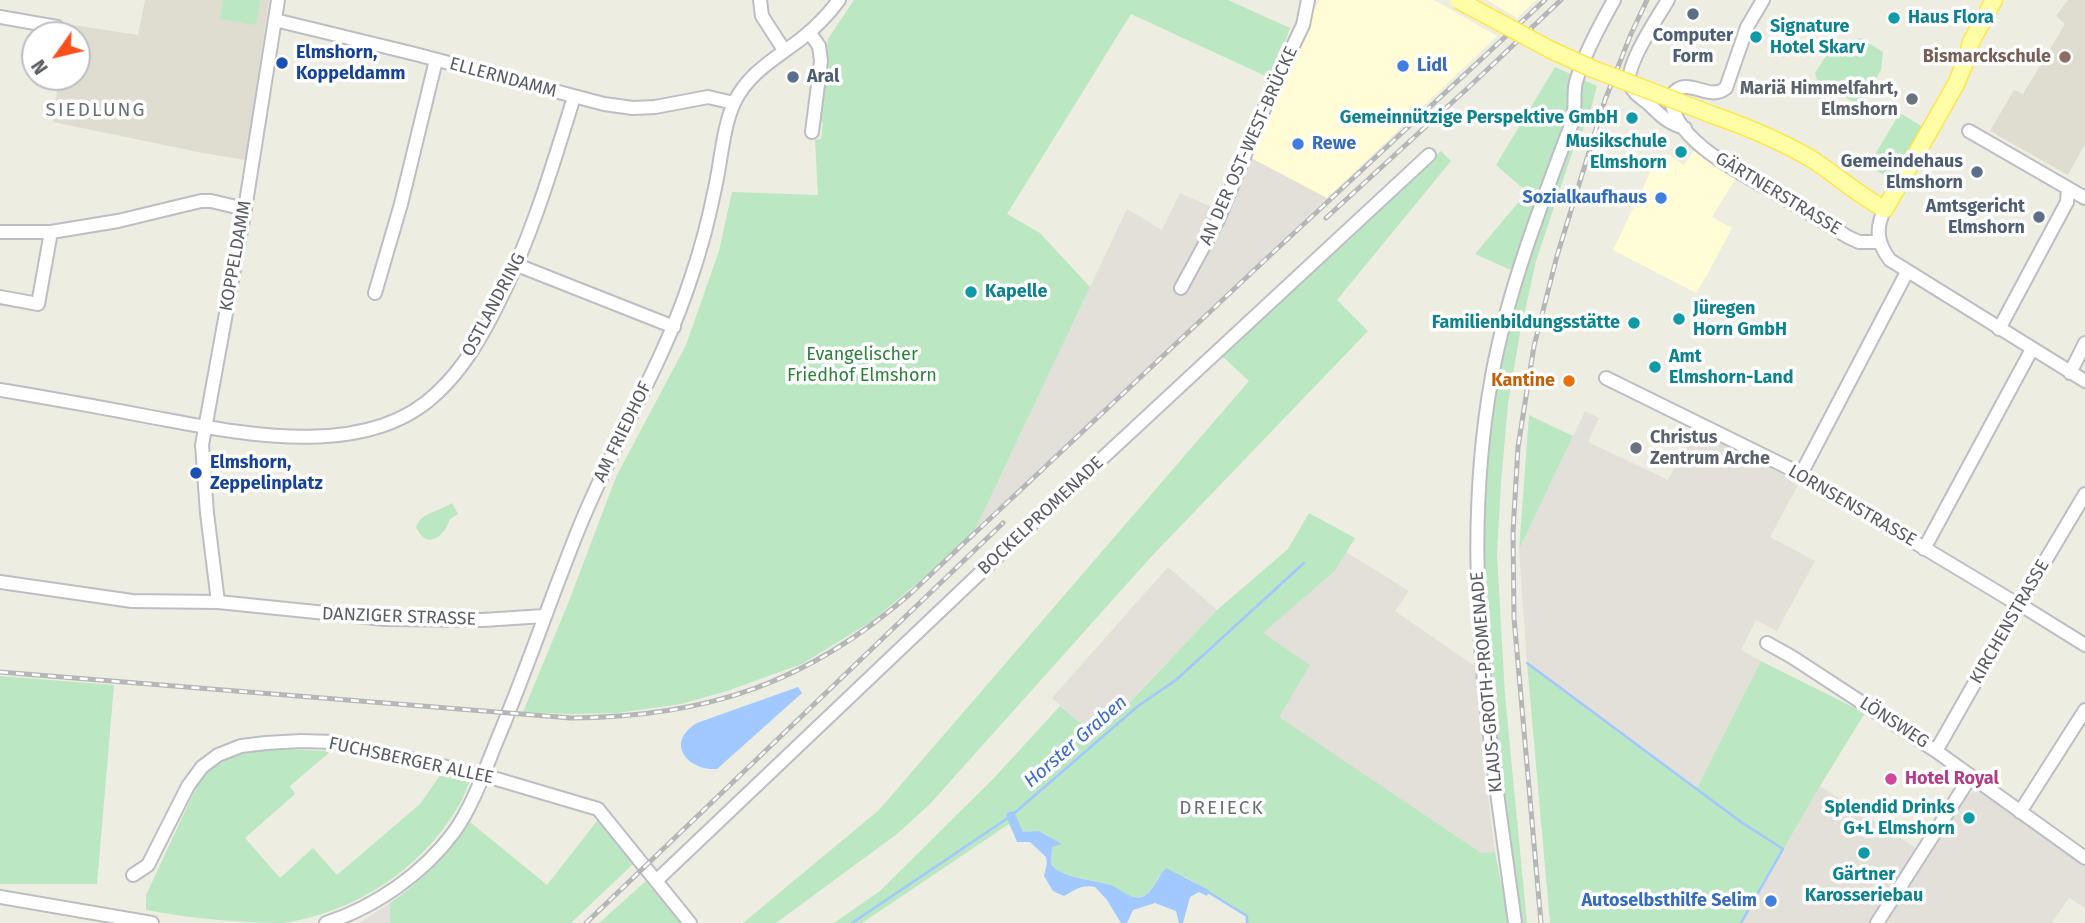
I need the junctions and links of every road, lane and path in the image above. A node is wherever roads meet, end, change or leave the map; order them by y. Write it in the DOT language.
graph roads {
  1 [pos="278,0"];
  2 [pos="760,0"];
  3 [pos="839,0"];
  4 [pos="1308,0"];
  5 [pos="1458,0"];
  6 [pos="1614,0"];
  7 [pos="1668,0"];
  8 [pos="1763,0"];
  9 [pos="1994,0"];
  10 [pos="2005,0"];
  11 [pos="0,17"];
  12 [pos="275,20"];
  13 [pos="23,21"];
  14 [pos="809,32"];
  15 [pos="784,50"];
  16 [pos="1967,58"];
  17 [pos="436,60"];
  18 [pos="574,97"];
  19 [pos="734,103"];
  20 [pos="1671,104"];
  21 [pos="1650,105"];
  22 [pos="1685,128"];
  23 [pos="1969,131"];
  24 [pos="812,132"];
  25 [pos="1429,155"];
  26 [pos="2068,188"];
  27 [pos="2085,198"];
  28 [pos="245,209"];
  29 [pos="1885,209"];
  30 [pos="0,232"];
  31 [pos="51,232"];
  32 [pos="1880,242"];
  33 [pos="517,265"];
  34 [pos="1907,272"];
  35 [pos="1181,288"];
  36 [pos="375,293"];
  37 [pos="0,297"];
  38 [pos="674,327"];
  39 [pos="2000,329"];
  40 [pos="2085,343"];
  41 [pos="2032,349"];
  42 [pos="2070,373"];
  43 [pos="1606,378"];
  44 [pos="2085,382"];
  45 [pos="0,390"];
  46 [pos="204,427"];
  47 [pos="1801,474"];
  48 [pos="2085,494"];
  49 [pos="1924,549"];
  50 [pos="0,582"];
  51 [pos="218,602"];
  52 [pos="2021,606"];
  53 [pos="544,616"];
  54 [pos="1767,643"];
  55 [pos="2085,645"];
  56 [pos="2085,710"];
  57 [pos="1936,751"];
  58 [pos="483,775"];
  59 [pos="1970,776"];
  60 [pos="2020,812"];
  61 [pos="2085,858"];
  62 [pos="134,875"];
  63 [pos="656,881"];
  64 [pos="0,897"];
  65 [pos="124,920"];
  66 [pos="152,923"];
  67 [pos="326,923"];
  68 [pos="690,923"];
  69 [pos="1515,923"];
  70 [pos="1877,923"];
  1 -- 12 [label="street, KOPPELDAMM"];
  2 -- 15 [label="street"];
  3 -- 14 [label="street, AM FRIEDHOF"];
  4 -- 35 [label="street, AN DER OST-WEST-BRÜCKE"];
  5 -- 29 [label="main road, bridge"];
  6 -- 69 [label="street, KLAUS-GROTH-PROMENADE"];
  7 -- 21 [label="street, GÄRTNERSTRASSE"];
  8 -- 20 [label="street"];
  9 -- 16 [label="main road"];
  10 -- 16 [label="main road"];
  11 -- 13 [label="street"];
  12 -- 17 [label="street, ELLERNDAMM"];
  12 -- 28 [label="street, KOPPELDAMM"];
  14 -- 15 [label="street, AM FRIEDHOF"];
  14 -- 24 [label="street"];
  15 -- 19 [label="street, AM FRIEDHOF"];
  16 -- 29 [label="main road"];
  17 -- 18 [label="street, ELLERNDAMM"];
  17 -- 36 [label="street"];
  18 -- 19 [label="street, ELLERNDAMM"];
  18 -- 33 [label="street, OSTLANDRING"];
  19 -- 38 [label="street, AM FRIEDHOF"];
  20 -- 21 [label="street"];
  20 -- 22 [label="street"];
  21 -- 22 [label="street, GÄRTNERSTRASSE"];
  22 -- 32 [label="street, GÄRTNERSTRASSE"];
  23 -- 26 [label="street"];
  25 -- 63 [label="street, BOCKELPROMENADE"];
  26 -- 27 [label="street"];
  26 -- 39 [label="street"];
  28 -- 31 [label="street"];
  28 -- 46 [label="street, KOPPELDAMM"];
  29 -- 32 [label="street"];
  30 -- 31 [label="street"];
  31 -- 37 [label="street"];
  32 -- 34 [label="street"];
  33 -- 38 [label="street"];
  33 -- 46 [label="street, OSTLANDRING"];
  34 -- 39 [label="street"];
  34 -- 47 [label="street"];
  38 -- 53 [label="street, AM FRIEDHOF"];
  39 -- 41 [label="street"];
  40 -- 42 [label="street"];
  41 -- 42 [label="street"];
  41 -- 49 [label="street"];
  42 -- 44 [label="street"];
  43 -- 47 [label="street, LORNSENSTRASSE"];
  45 -- 46 [label="street, OSTLANDRING"];
  46 -- 51 [label="street, KOPPELDAMM"];
  47 -- 49 [label="street, LORNSENSTRASSE"];
  48 -- 52 [label="street, KIRCHENSTRASSE"];
  49 -- 52 [label="street, LORNSENSTRASSE"];
  50 -- 51 [label="street, DANZIGER STRASSE"];
  51 -- 53 [label="street, DANZIGER STRASSE"];
  52 -- 55 [label="street, LORNSENSTRASSE"];
  52 -- 57 [label="street, KIRCHENSTRASSE"];
  53 -- 58 [label="street, AM FRIEDHOF"];
  54 -- 57 [label="street, LÖNSWEG"];
  56 -- 60 [label="street"];
  57 -- 59 [label="street, LÖNSWEG"];
  58 -- 62 [label="street, FUCHSBERGER ALLEE"];
  58 -- 63 [label="street, FUCHSBERGER ALLEE"];
  58 -- 67 [label="street, AM FRIEDHOF"];
  59 -- 60 [label="street, LÖNSWEG"];
  59 -- 70 [label="street"];
  60 -- 61 [label="street, LÖNSWEG"];
  63 -- 68 [label="street, FUCHSBERGER ALLEE"];
  64 -- 65 [label="street"];
  65 -- 66 [label="street"];
}
